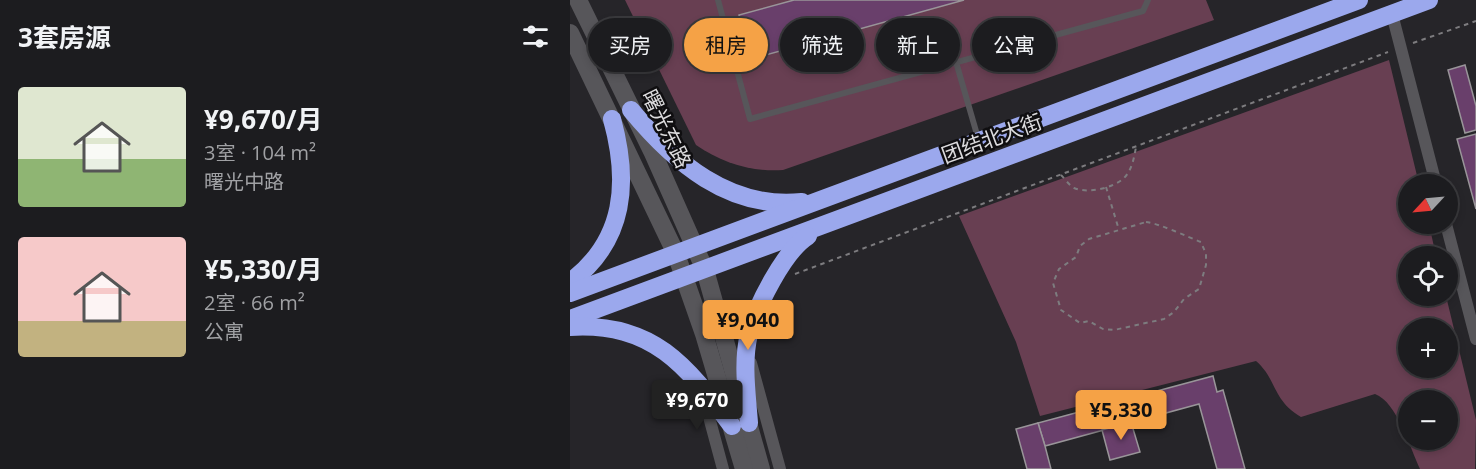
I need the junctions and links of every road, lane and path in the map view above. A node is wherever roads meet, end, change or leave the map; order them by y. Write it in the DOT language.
graph roads {
  1 [pos="578,0"];
  2 [pos="718,0"];
  3 [pos="1148,0"];
  4 [pos="1359,0"];
  5 [pos="1429,0"];
  6 [pos="1392,14"];
  7 [pos="1476,21"];
  8 [pos="570,33"];
  9 [pos="1400,48"];
  10 [pos="960,61"];
  11 [pos="919,72"];
  12 [pos="959,72"];
  13 [pos="631,110"];
  14 [pos="612,119"];
  15 [pos="979,141"];
  16 [pos="1137,146"];
  17 [pos="1433,174"];
  18 [pos="1061,175"];
  19 [pos="1106,187"];
  20 [pos="822,200"];
  21 [pos="836,221"];
  22 [pos="1119,230"];
  23 [pos="1449,234"];
  24 [pos="696,247"];
  25 [pos="676,254"];
  26 [pos="705,270"];
  27 [pos="685,277"];
  28 [pos="570,282"];
  29 [pos="773,283"];
  30 [pos="570,293"];
  31 [pos="570,319"];
  32 [pos="570,327"];
  33 [pos="1476,339"];
  34 [pos="747,349"];
  35 [pos="700,384"];
  36 [pos="740,424"];
  37 [pos="723,469"];
  38 [pos="744,469"];
  39 [pos="761,469"];
  40 [pos="780,469"];
  1 -- 13 [label="main road, 曙光东路"];
  2 -- 11 [label="lane"];
  3 -- 10 [label="lane"];
  4 -- 15 [label="highway, 团结北大街"];
  5 -- 6 [label="highway, 团结北大街"];
  6 -- 9 [label="street"];
  6 -- 21 [label="highway, 团结北大街"];
  7 -- 9 [label="path"];
  8 -- 14 [label="main road, 曙光东路"];
  9 -- 16 [label="path"];
  9 -- 17 [label="street"];
  12 -- 15 [label="lane"];
  13 -- 20 [label="highway"];
  13 -- 24 [label="main road, 曙光东路"];
  14 -- 25 [label="main road, 曙光东路"];
  14 -- 28 [label="highway"];
  15 -- 20 [label="highway, 团结北大街"];
  16 -- 18 [label="path"];
  16 -- 19 [label="path"];
  18 -- 19 [label="path"];
  18 -- 29 [label="path"];
  19 -- 22 [label="path"];
  20 -- 24 [label="highway, 团结北大街"];
  21 -- 26 [label="highway, 团结北大街"];
  21 -- 29 [label="highway"];
  22 -- 22 [label="path"];
  23 -- 33 [label="street"];
  24 -- 25 [label="highway, 团结北大街"];
  24 -- 26 [label="main road, 曙光东路"];
  25 -- 27 [label="main road, 曙光东路"];
  25 -- 30 [label="highway, 团结北大街"];
  26 -- 27 [label="highway, 团结北大街"];
  26 -- 36 [label="main road, 曙光东路"];
  27 -- 31 [label="highway, 团结北大街"];
  27 -- 36 [label="main road, 曙光东路"];
  29 -- 34 [label="highway"];
  32 -- 35 [label="highway"];
  34 -- 36 [label="highway"];
  34 -- 40 [label="street"];
  35 -- 36 [label="highway"];
  35 -- 37 [label="street"];
  36 -- 38 [label="main road"];
  36 -- 39 [label="main road"];
}
